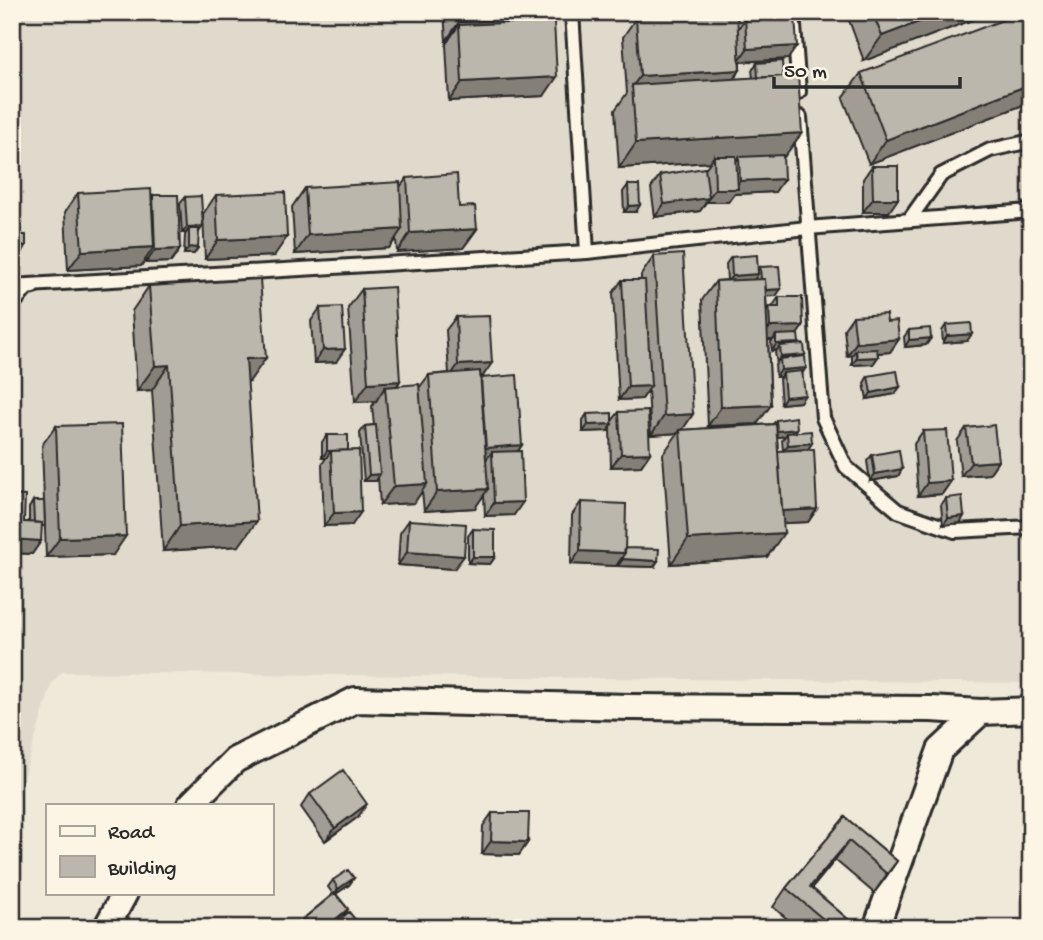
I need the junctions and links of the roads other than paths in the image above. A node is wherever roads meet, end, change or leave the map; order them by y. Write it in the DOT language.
graph roads {
  1 [pos="572,12"];
  2 [pos="793,12"];
  3 [pos="1031,141"];
  4 [pos="1031,211"];
  5 [pos="909,220"];
  6 [pos="807,228"];
  7 [pos="587,252"];
  8 [pos="58,284"];
  9 [pos="12,286"];
  10 [pos="12,305"];
  11 [pos="1031,527"];
  12 [pos="1031,710"];
  13 [pos="981,712"];
  14 [pos="191,804"];
  15 [pos="124,894"];
  16 [pos="106,928"];
  17 [pos="876,928"];
  1 -- 7 [label="lane"];
  2 -- 6 [label="lane"];
  3 -- 5 [label="lane"];
  4 -- 5 [label="lane"];
  5 -- 6 [label="lane"];
  6 -- 7 [label="lane"];
  6 -- 11 [label="lane"];
  7 -- 8 [label="lane"];
  8 -- 9 [label="lane"];
  8 -- 10 [label="lane"];
  12 -- 13 [label="street"];
  13 -- 14 [label="street"];
  13 -- 17 [label="street"];
  15 -- 16 [label="street"];
}
